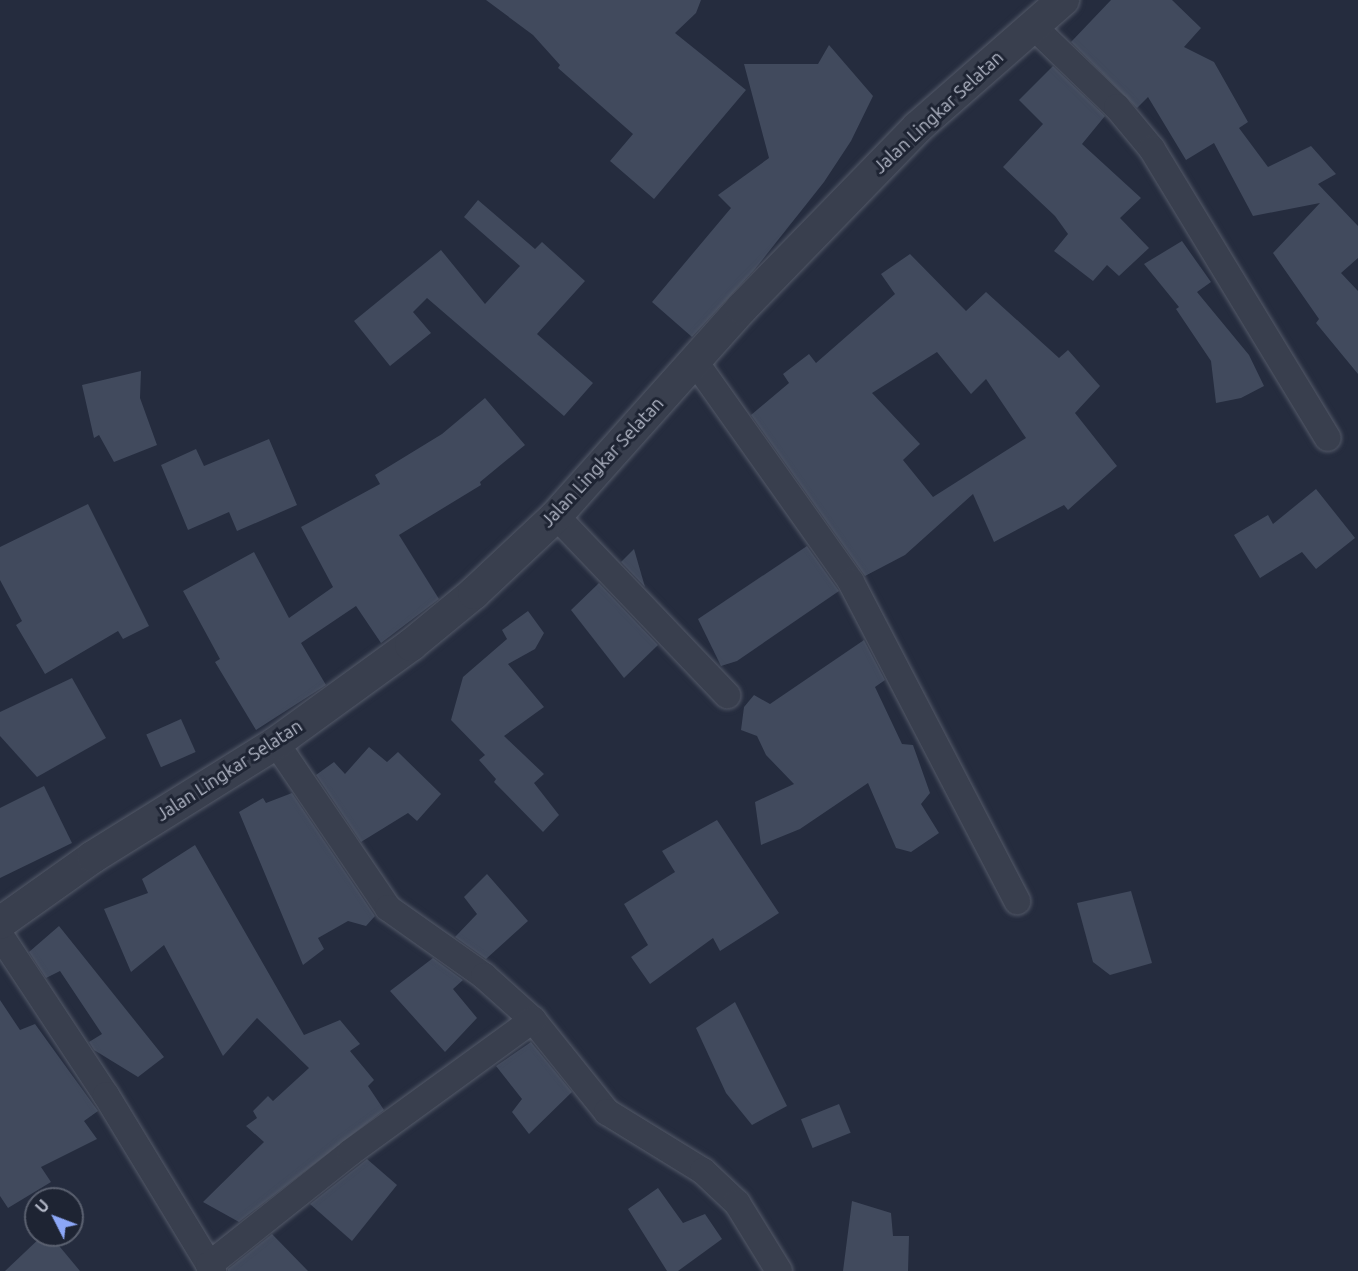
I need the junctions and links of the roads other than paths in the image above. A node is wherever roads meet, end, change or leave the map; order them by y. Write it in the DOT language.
graph roads {
  1 [pos="1063,0"];
  2 [pos="1033,26"];
  3 [pos="694,360"];
  4 [pos="1328,438"];
  5 [pos="556,516"];
  6 [pos="727,695"];
  7 [pos="276,743"];
  8 [pos="1017,901"];
  9 [pos="0,923"];
  10 [pos="0,935"];
  11 [pos="533,1020"];
  12 [pos="211,1268"];
  13 [pos="779,1271"];
  1 -- 2 [label="street, Jalan Lingkar Selatan"];
  2 -- 3 [label="street, Jalan Lingkar Selatan"];
  2 -- 4 [label="street"];
  3 -- 5 [label="street, Jalan Lingkar Selatan"];
  3 -- 8 [label="street"];
  5 -- 6 [label="street"];
  5 -- 7 [label="street, Jalan Lingkar Selatan"];
  7 -- 9 [label="street, Jalan Lingkar Selatan"];
  7 -- 11 [label="street"];
  10 -- 12 [label="street"];
  11 -- 12 [label="street"];
  11 -- 13 [label="street"];
}
